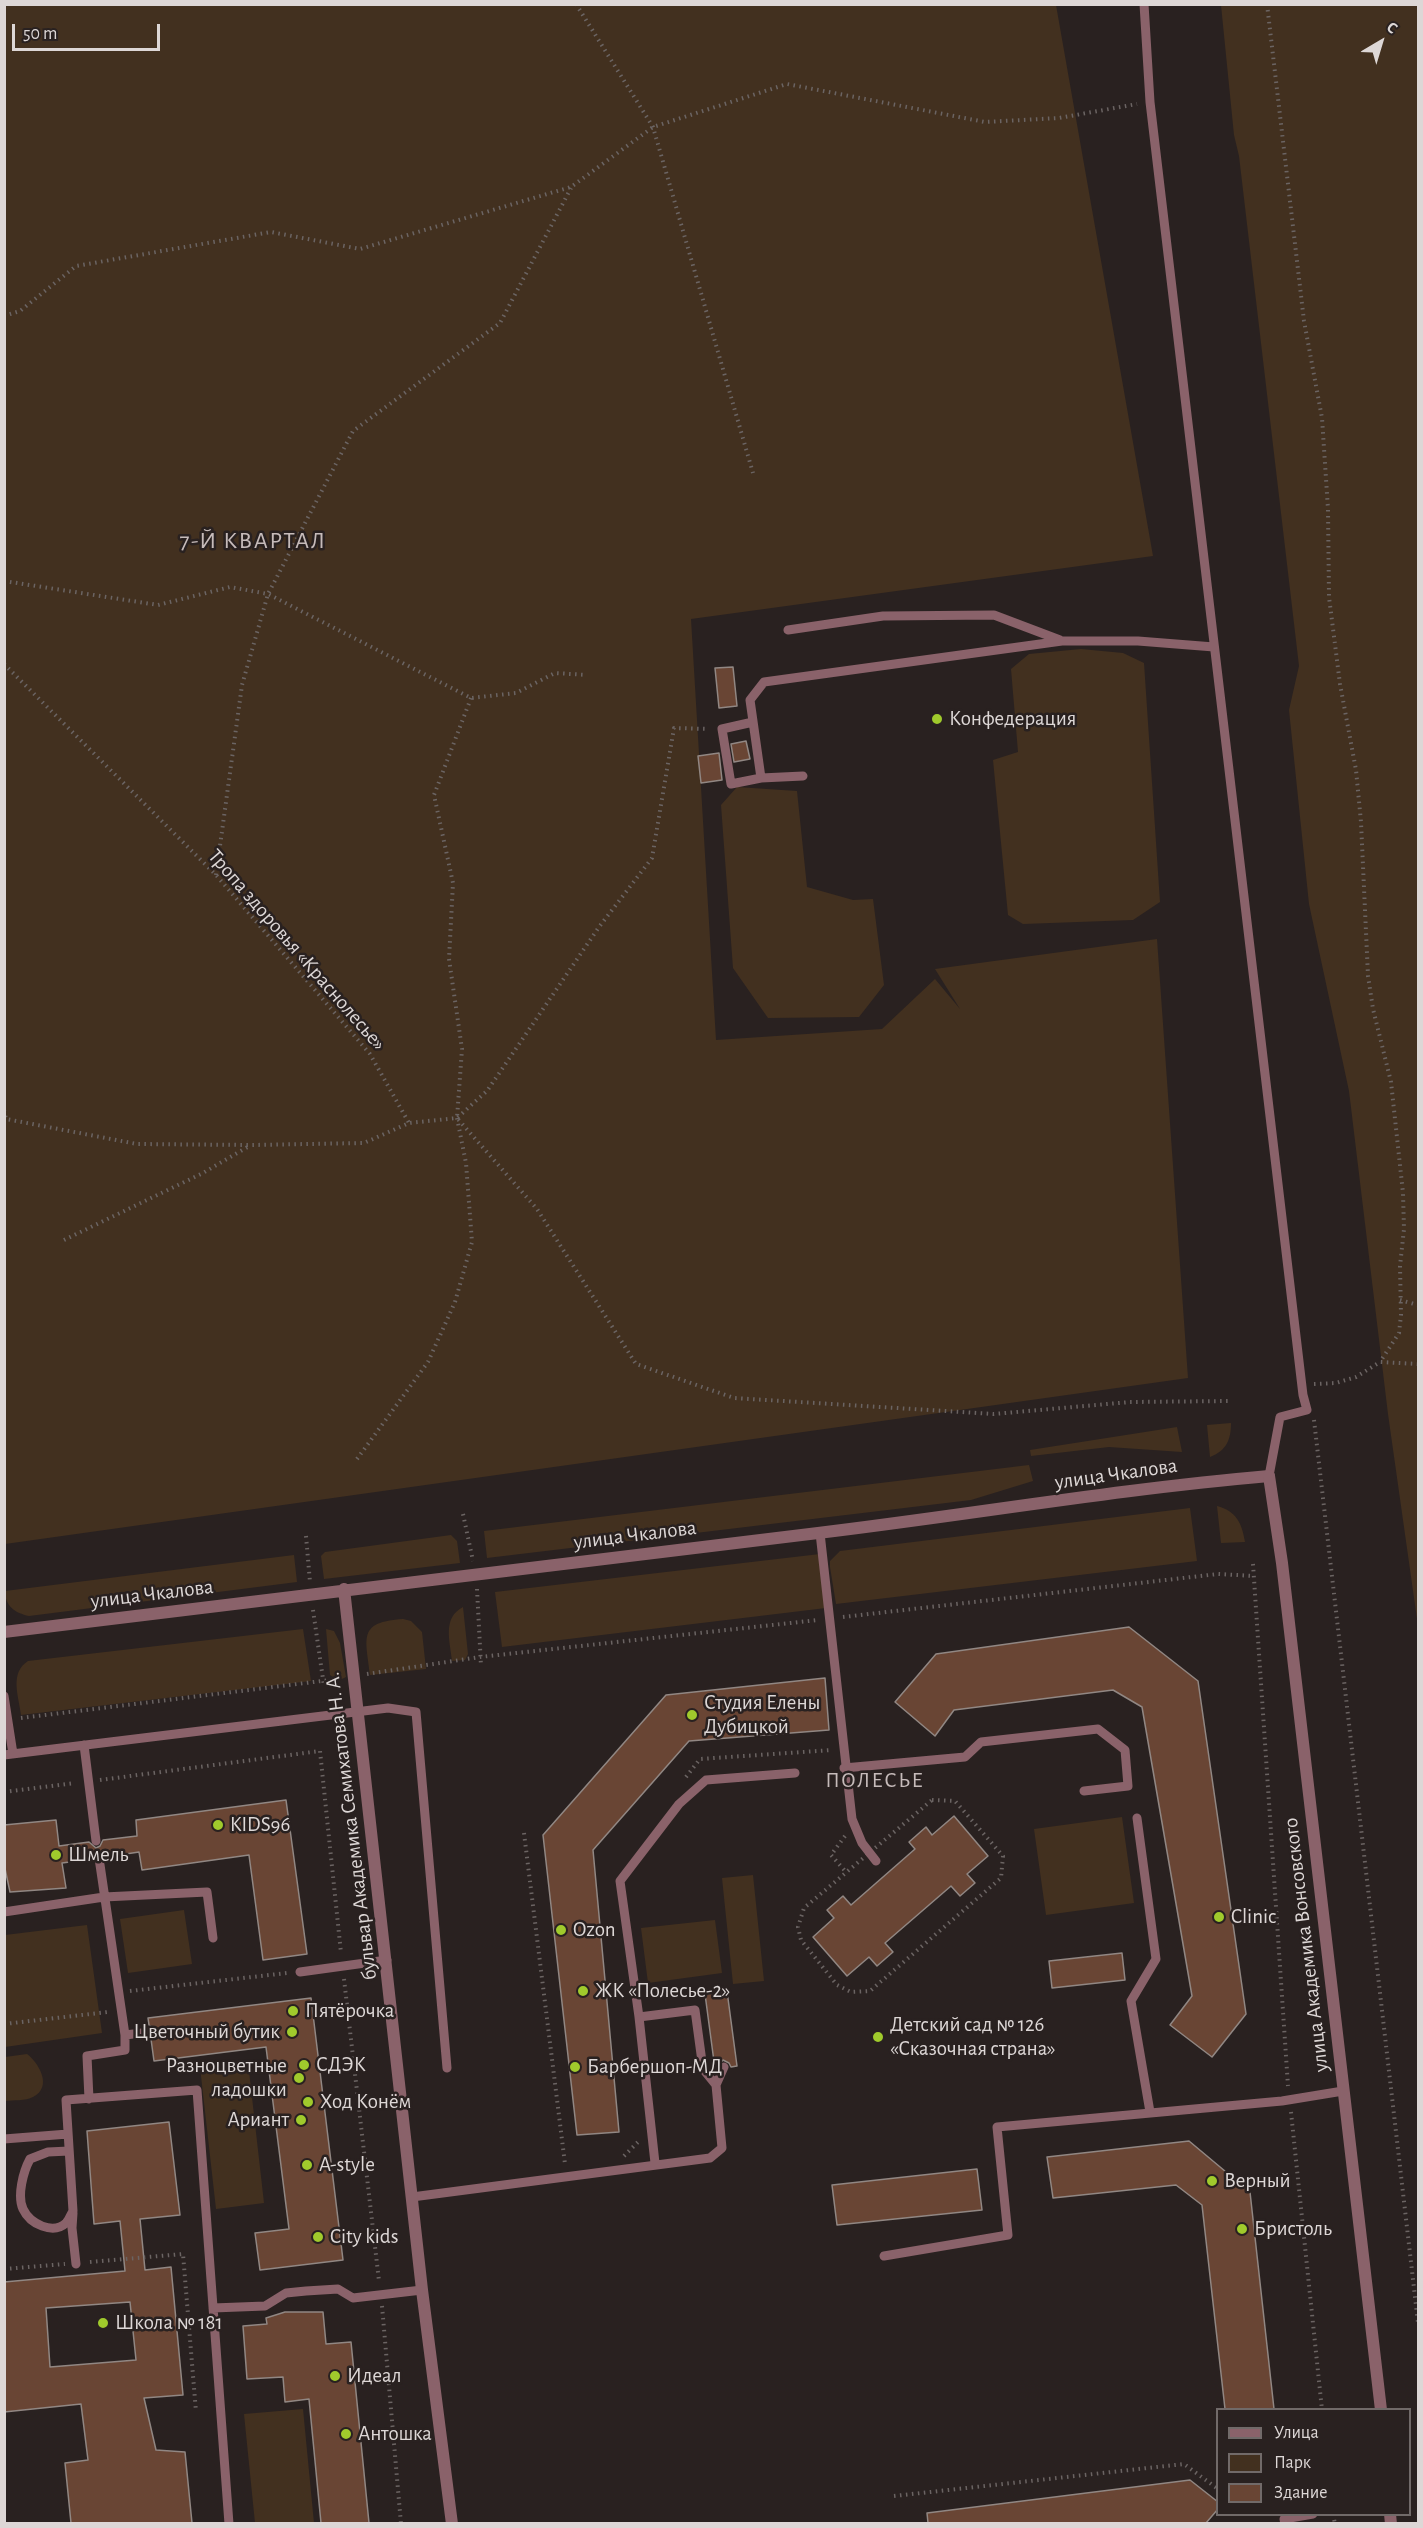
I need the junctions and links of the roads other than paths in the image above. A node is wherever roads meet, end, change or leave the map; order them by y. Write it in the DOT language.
graph roads {
  1 [pos="1144,4"];
  2 [pos="788,630"];
  3 [pos="1062,641"];
  4 [pos="1214,647"];
  5 [pos="753,722"];
  6 [pos="803,776"];
  7 [pos="761,778"];
  8 [pos="1269,1476"];
  9 [pos="820,1533"];
  10 [pos="344,1589"];
  11 [pos="4,1632"];
  12 [pos="4,1696"];
  13 [pos="356,1713"];
  14 [pos="84,1745"];
  15 [pos="9,1755"];
  16 [pos="844,1768"];
  17 [pos="795,1773"];
  18 [pos="1084,1791"];
  19 [pos="1137,1818"];
  20 [pos="96,1841"];
  21 [pos="99,1858"];
  22 [pos="876,1861"];
  23 [pos="104,1897"];
  24 [pos="4,1912"];
  25 [pos="213,1938"];
  26 [pos="387,1960"];
  27 [pos="300,1972"];
  28 [pos="639,2017"];
  29 [pos="150,2032"];
  30 [pos="125,2035"];
  31 [pos="724,2067"];
  32 [pos="447,2068"];
  33 [pos="716,2085"];
  34 [pos="1343,2091"];
  35 [pos="89,2099"];
  36 [pos="1150,2112"];
  37 [pos="68,2134"];
  38 [pos="4,2139"];
  39 [pos="69,2151"];
  40 [pos="656,2163"];
  41 [pos="412,2197"];
  42 [pos="73,2211"];
  43 [pos="884,2256"];
  44 [pos="76,2264"];
  45 [pos="422,2290"];
  46 [pos="213,2308"];
  47 [pos="1381,2408"];
  48 [pos="1301,2516"];
  49 [pos="229,2523"];
  50 [pos="452,2523"];
  51 [pos="1285,2523"];
  1 -- 4 [label="lane"];
  2 -- 3 [label="lane"];
  3 -- 4 [label="lane"];
  3 -- 5 [label="lane"];
  4 -- 8 [label="lane"];
  5 -- 7 [label="lane"];
  5 -- 7 [label="lane"];
  6 -- 7 [label="lane"];
  8 -- 9 [label="street, улица Чкалова"];
  8 -- 34 [label="street, улица Академика Вонсовского"];
  9 -- 10 [label="street, улица Чкалова"];
  9 -- 16 [label="lane"];
  10 -- 11 [label="street, улица Чкалова"];
  10 -- 13 [label="street, бульвар Академика Семихатова Н. А."];
  12 -- 15 [label="lane"];
  13 -- 14 [label="lane"];
  13 -- 26 [label="street, бульвар Академика Семихатова Н. А."];
  13 -- 32 [label="lane"];
  14 -- 15 [label="lane"];
  14 -- 20 [label="lane"];
  16 -- 18 [label="lane"];
  16 -- 22 [label="lane"];
  17 -- 28 [label="lane"];
  19 -- 36 [label="lane"];
  21 -- 23 [label="lane"];
  23 -- 24 [label="lane"];
  23 -- 25 [label="lane"];
  23 -- 30 [label="lane"];
  26 -- 27 [label="lane"];
  26 -- 41 [label="street, бульвар Академика Семихатова Н. А."];
  28 -- 33 [label="lane"];
  28 -- 40 [label="lane"];
  29 -- 30 [label="lane"];
  30 -- 35 [label="lane"];
  31 -- 33 [label="lane"];
  33 -- 40 [label="lane"];
  34 -- 36 [label="lane"];
  34 -- 47 [label="street, улица Академика Вонсовского"];
  35 -- 37 [label="lane"];
  35 -- 46 [label="lane"];
  36 -- 43 [label="lane"];
  37 -- 38 [label="lane"];
  37 -- 39 [label="lane"];
  39 -- 42 [label="lane"];
  39 -- 42 [label="lane"];
  40 -- 41 [label="lane"];
  41 -- 45 [label="street, бульвар Академика Семихатова Н. А."];
  42 -- 44 [label="lane"];
  45 -- 46 [label="lane"];
  45 -- 50 [label="street, бульвар Академика Семихатова Н. А."];
  46 -- 49 [label="lane"];
  48 -- 51 [label="lane"];
}
